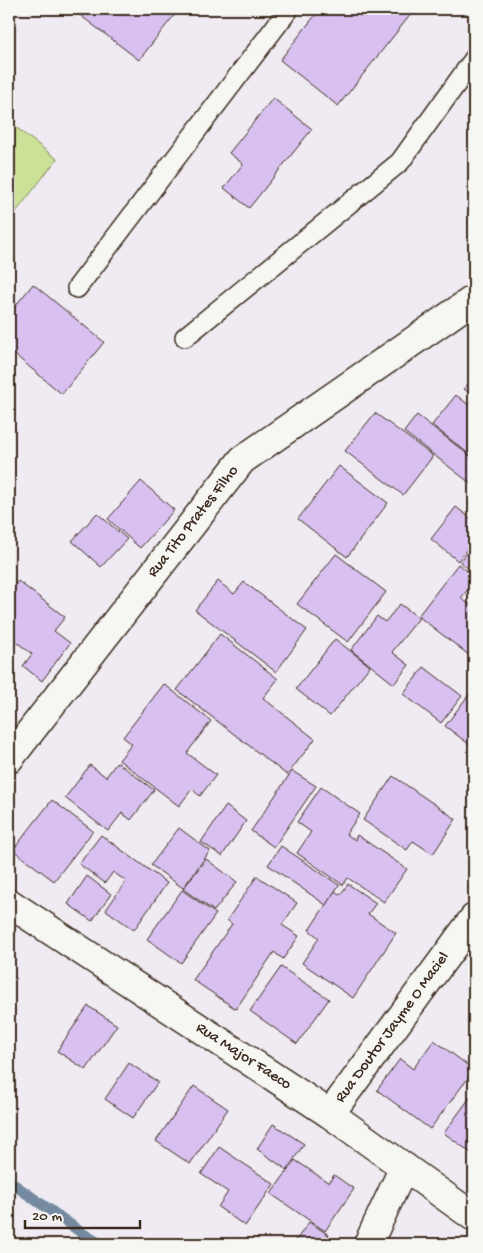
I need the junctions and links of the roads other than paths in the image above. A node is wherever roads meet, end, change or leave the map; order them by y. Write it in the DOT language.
graph roads {
  1 [pos="289,9"];
  2 [pos="474,59"];
  3 [pos="77,288"];
  4 [pos="474,300"];
  5 [pos="185,337"];
  6 [pos="9,760"];
  7 [pos="9,903"];
  8 [pos="474,918"];
  9 [pos="330,1114"];
  10 [pos="404,1166"];
  11 [pos="474,1217"];
  12 [pos="368,1244"];
  1 -- 3 [label="lane"];
  2 -- 5 [label="lane"];
  4 -- 6 [label="street, Rua Tito Prates Filho"];
  7 -- 9 [label="street, Rua Major Faeco"];
  8 -- 9 [label="street, Rua Doutor Jayme O Maciel"];
  9 -- 10 [label="street, Rua Major Faeco"];
  10 -- 11 [label="street, Rua Major Faeco"];
  10 -- 12 [label="street"];
}
